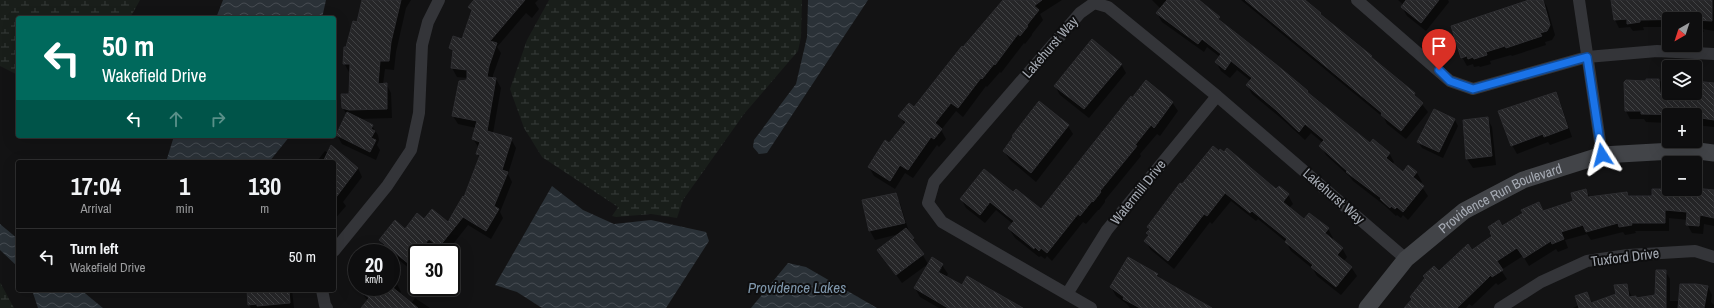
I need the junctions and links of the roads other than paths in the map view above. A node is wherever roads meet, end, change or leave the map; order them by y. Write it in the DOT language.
graph roads {
  1 [pos="439,0"];
  2 [pos="1357,0"];
  3 [pos="1579,0"];
  4 [pos="1714,54"];
  5 [pos="1587,57"];
  6 [pos="1217,96"];
  7 [pos="1714,153"];
  8 [pos="1602,155"];
  9 [pos="336,249"];
  10 [pos="1714,257"];
  11 [pos="1406,259"];
  12 [pos="322,292"];
  13 [pos="1067,294"];
  14 [pos="328,308"];
  15 [pos="1091,308"];
  16 [pos="1367,308"];
  17 [pos="1500,308"];
  1 -- 9 [label="street"];
  2 -- 5 [label="street"];
  3 -- 5 [label="street"];
  4 -- 5 [label="street"];
  5 -- 8 [label="street"];
  6 -- 11 [label="street, Lakehurst Way"];
  6 -- 13 [label="street, Watermill Drive"];
  6 -- 13 [label="street, Lakehurst Way"];
  7 -- 8 [label="street, Providence Run Boulevard"];
  8 -- 11 [label="street, Providence Run Boulevard"];
  10 -- 17 [label="street, Tuxford Drive"];
  11 -- 16 [label="street, Providence Run Boulevard"];
  12 -- 14 [label="street"];
  13 -- 15 [label="street, Lakehurst Way"];
}
